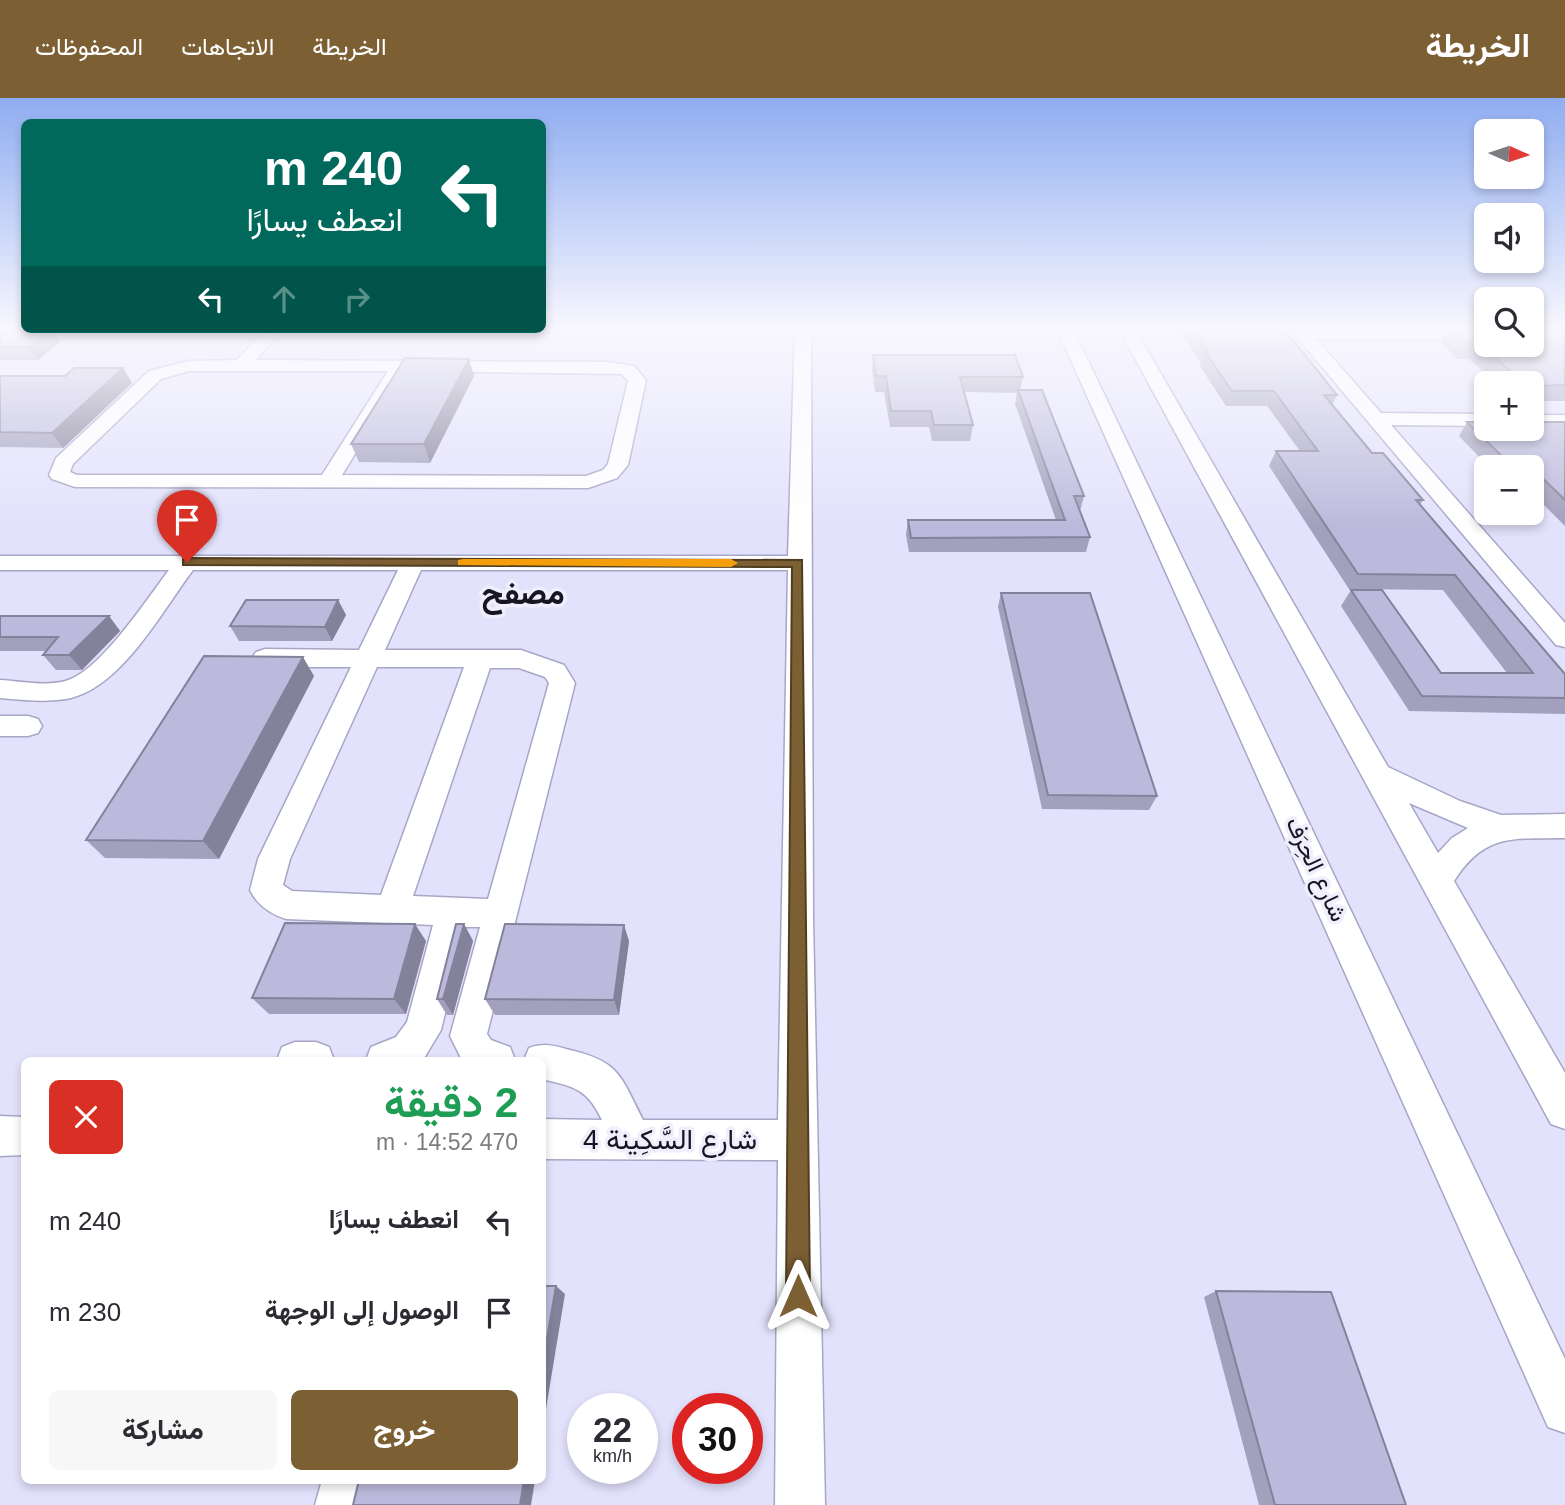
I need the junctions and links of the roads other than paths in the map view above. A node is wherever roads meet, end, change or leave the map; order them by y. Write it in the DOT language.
graph roads {
  1 [pos="134,395"];
  2 [pos="382,395"];
  3 [pos="634,395"];
  4 [pos="802,395"];
  5 [pos="1091,395"];
  6 [pos="1165,395"];
  7 [pos="1355,395"];
  8 [pos="1376,419"];
  9 [pos="1474,420"];
  10 [pos="1544,421"];
  11 [pos="1565,421"];
  12 [pos="327,482"];
  13 [pos="187,562"];
  14 [pos="413,562"];
  15 [pos="0,563"];
  16 [pos="798,563"];
  17 [pos="1565,639"];
  18 [pos="264,658"];
  19 [pos="368,659"];
  20 [pos="480,659"];
  21 [pos="0,690"];
  22 [pos="1376,774"];
  23 [pos="1565,826"];
  24 [pos="1501,827"];
  25 [pos="1437,881"];
  26 [pos="392,910"];
  27 [pos="453,912"];
  28 [pos="501,914"];
  29 [pos="392,1057"];
  30 [pos="489,1057"];
  31 [pos="546,1062"];
  32 [pos="1565,1110"];
  33 [pos="0,1136"];
  34 [pos="21,1136"];
  35 [pos="546,1139"];
  36 [pos="632,1139"];
  37 [pos="797,1140"];
  38 [pos="1565,1410"];
  39 [pos="346,1484"];
  40 [pos="340,1505"];
  41 [pos="800,1505"];
  1 -- 12 [label="street"];
  2 -- 12 [label="street"];
  3 -- 12 [label="street"];
  4 -- 16 [label="street"];
  5 -- 38 [label="street, شارع الحِرَف"];
  6 -- 22 [label="street"];
  7 -- 8 [label="street"];
  8 -- 9 [label="street"];
  8 -- 17 [label="street"];
  10 -- 11 [label="street"];
  13 -- 14 [label="street"];
  13 -- 15 [label="street"];
  13 -- 21 [label="street"];
  14 -- 16 [label="street"];
  14 -- 19 [label="street"];
  16 -- 37 [label="street"];
  18 -- 19 [label="street"];
  19 -- 20 [label="street"];
  19 -- 26 [label="street"];
  20 -- 26 [label="street"];
  20 -- 28 [label="street"];
  22 -- 24 [label="street"];
  22 -- 25 [label="street"];
  23 -- 24 [label="street"];
  24 -- 25 [label="street"];
  25 -- 32 [label="street"];
  26 -- 27 [label="street"];
  27 -- 28 [label="street"];
  27 -- 29 [label="street"];
  28 -- 30 [label="street"];
  31 -- 36 [label="street"];
  33 -- 34 [label="street"];
  35 -- 36 [label="street, شارع السَّكِينة 4"];
  36 -- 37 [label="street, شارع السَّكِينة 4"];
  37 -- 41 [label="street"];
  39 -- 40 [label="street"];
}
